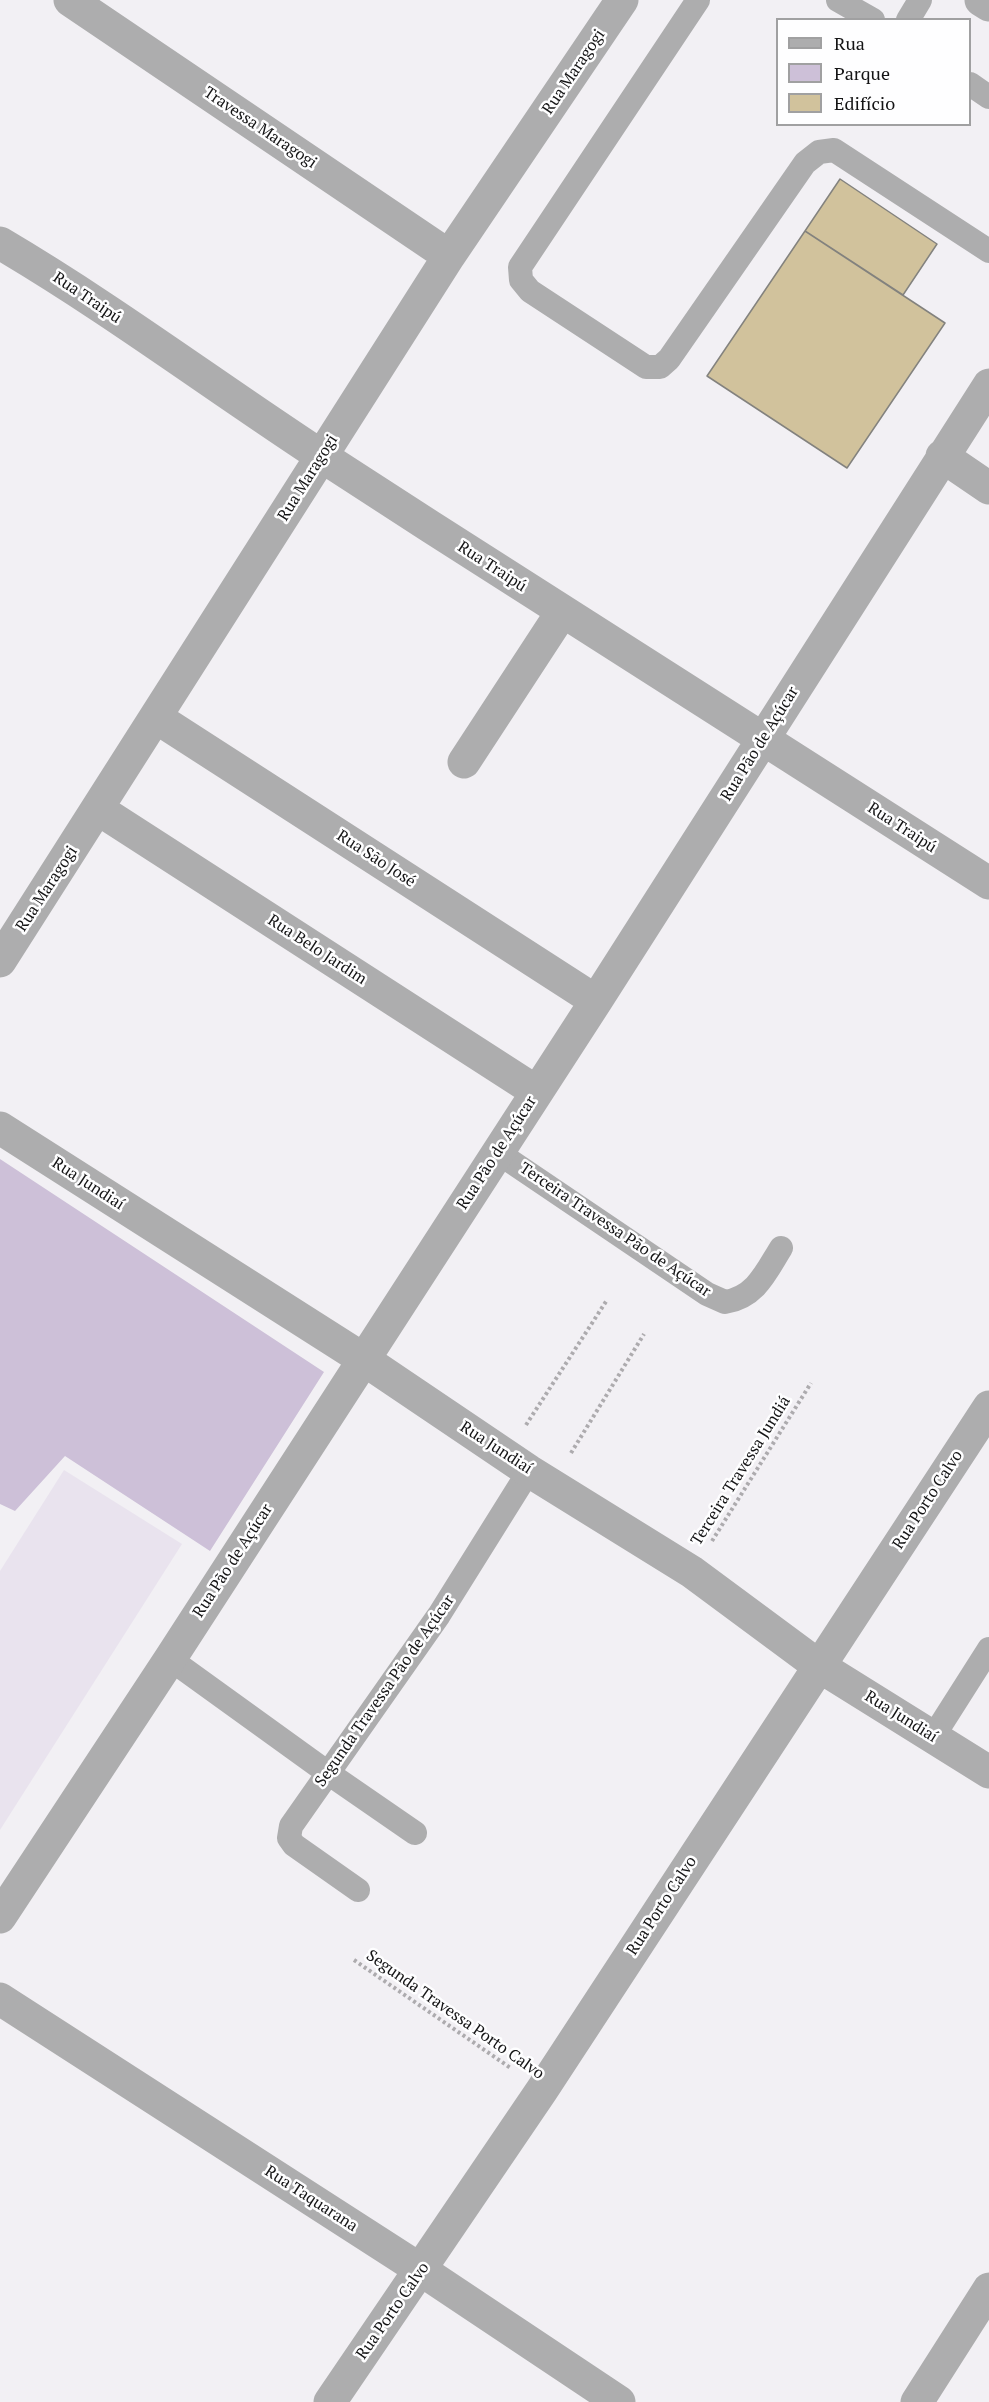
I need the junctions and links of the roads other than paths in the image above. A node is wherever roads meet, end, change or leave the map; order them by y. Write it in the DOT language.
graph roads {
  1 [pos="70,0"];
  2 [pos="622,0"];
  3 [pos="698,0"];
  4 [pos="838,0"];
  5 [pos="920,0"];
  6 [pos="981,0"];
  7 [pos="989,5"];
  8 [pos="871,11"];
  9 [pos="909,18"];
  10 [pos="971,85"];
  11 [pos="989,97"];
  12 [pos="0,243"];
  13 [pos="989,251"];
  14 [pos="449,256"];
  15 [pos="989,385"];
  16 [pos="321,456"];
  17 [pos="942,456"];
  18 [pos="989,488"];
  19 [pos="562,612"];
  20 [pos="157,718"];
  21 [pos="764,739"];
  22 [pos="464,762"];
  23 [pos="98,809"];
  24 [pos="989,883"];
  25 [pos="0,961"];
  26 [pos="596,1001"];
  27 [pos="537,1092"];
  28 [pos="0,1128"];
  29 [pos="497,1152"];
  30 [pos="781,1248"];
  31 [pos="363,1359"];
  32 [pos="989,1407"];
  33 [pos="529,1470"];
  34 [pos="989,1648"];
  35 [pos="170,1659"];
  36 [pos="819,1666"];
  37 [pos="933,1737"];
  38 [pos="989,1772"];
  39 [pos="328,1773"];
  40 [pos="415,1833"];
  41 [pos="358,1890"];
  42 [pos="0,1917"];
  43 [pos="0,1999"];
  44 [pos="421,2270"];
  45 [pos="989,2289"];
  46 [pos="330,2402"];
  47 [pos="620,2402"];
  48 [pos="917,2402"];
  1 -- 14 [label="street, Travessa Maragogi"];
  2 -- 14 [label="street, Rua Maragogi"];
  3 -- 13 [label="lane"];
  4 -- 8 [label="lane"];
  5 -- 9 [label="lane"];
  6 -- 7 [label="street"];
  10 -- 11 [label="lane"];
  12 -- 16 [label="street, Rua Traipú"];
  14 -- 16 [label="street, Rua Maragogi"];
  15 -- 17 [label="street, Rua Pão de Açúcar"];
  16 -- 19 [label="street, Rua Traipú"];
  16 -- 20 [label="street, Rua Maragogi"];
  17 -- 18 [label="street"];
  17 -- 21 [label="street, Rua Pão de Açúcar"];
  19 -- 21 [label="street, Rua Traipú"];
  19 -- 22 [label="street"];
  20 -- 23 [label="street, Rua Maragogi"];
  20 -- 26 [label="street, Rua São José"];
  21 -- 24 [label="street, Rua Traipú"];
  21 -- 26 [label="street, Rua Pão de Açúcar"];
  23 -- 25 [label="street, Rua Maragogi"];
  23 -- 27 [label="street, Rua Belo Jardim"];
  26 -- 27 [label="street, Rua Pão de Açúcar"];
  27 -- 29 [label="street, Rua Pão de Açúcar"];
  28 -- 31 [label="street, Rua Jundiaí"];
  29 -- 30 [label="lane, Terceira Travessa Pão de Açúcar"];
  29 -- 31 [label="street, Rua Pão de Açúcar"];
  31 -- 33 [label="street, Rua Jundiaí"];
  31 -- 35 [label="street, Rua Pão de Açúcar"];
  32 -- 36 [label="street, Rua Porto Calvo"];
  33 -- 36 [label="street, Rua Jundiaí"];
  33 -- 39 [label="lane, Segunda Travessa Pão de Açúcar"];
  34 -- 37 [label="lane"];
  35 -- 39 [label="lane"];
  35 -- 42 [label="street, Rua Pão de Açúcar"];
  36 -- 37 [label="street, Rua Jundiaí"];
  36 -- 44 [label="street, Rua Porto Calvo"];
  37 -- 38 [label="street, Rua Jundiaí"];
  39 -- 40 [label="lane"];
  39 -- 41 [label="lane, Segunda Travessa Pão de Açúcar"];
  43 -- 44 [label="street, Rua Taquarana"];
  44 -- 46 [label="street, Rua Porto Calvo"];
  44 -- 47 [label="street, Rua Taquarana"];
  45 -- 48 [label="street"];
}
